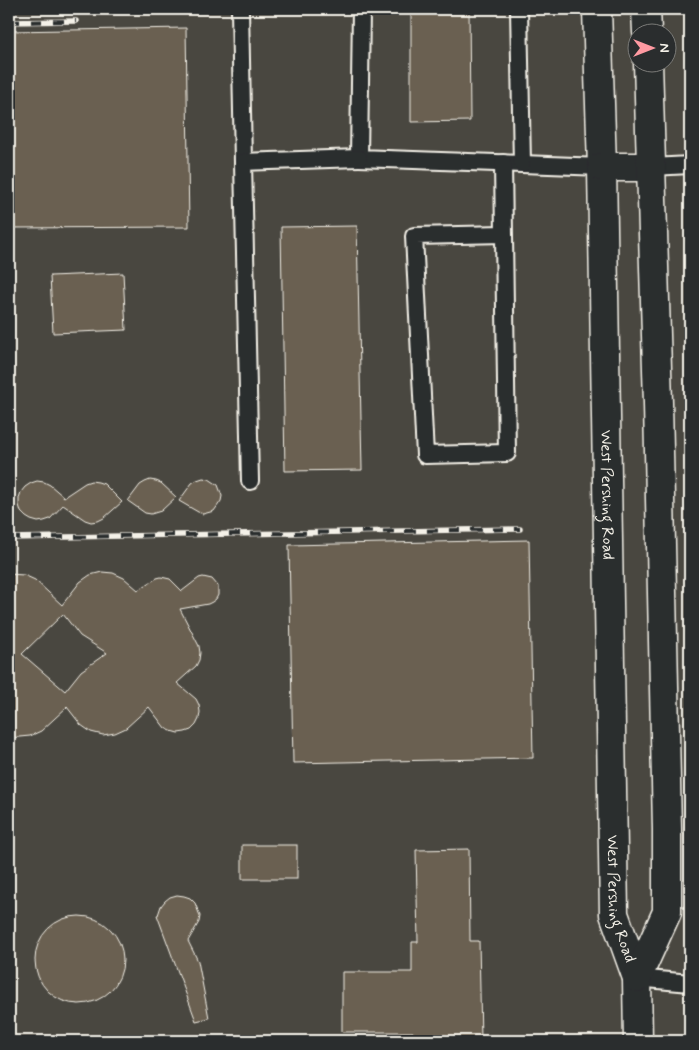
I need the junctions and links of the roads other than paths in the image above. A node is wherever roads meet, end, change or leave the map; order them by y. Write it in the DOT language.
graph roads {
  1 [pos="240,9"];
  2 [pos="361,9"];
  3 [pos="519,9"];
  4 [pos="597,9"];
  5 [pos="646,9"];
  6 [pos="647,22"];
  7 [pos="648,72"];
  8 [pos="359,158"];
  9 [pos="243,162"];
  10 [pos="503,164"];
  11 [pos="522,164"];
  12 [pos="690,165"];
  13 [pos="602,167"];
  14 [pos="652,167"];
  15 [pos="504,234"];
  16 [pos="250,481"];
  17 [pos="637,978"];
  18 [pos="690,983"];
  19 [pos="638,1041"];
  1 -- 9 [label="lane"];
  2 -- 8 [label="lane"];
  3 -- 11 [label="lane"];
  4 -- 13 [label="main road, West Pershing Road"];
  5 -- 6 [label="main road"];
  7 -- 14 [label="main road, West Pershing Road"];
  8 -- 9 [label="lane"];
  8 -- 10 [label="lane"];
  9 -- 16 [label="lane"];
  10 -- 11 [label="lane"];
  10 -- 15 [label="lane"];
  11 -- 13 [label="lane"];
  12 -- 14 [label="lane"];
  13 -- 14 [label="main road"];
  13 -- 17 [label="main road, West Pershing Road"];
  14 -- 17 [label="main road, West Pershing Road"];
  15 -- 15 [label="lane"];
  17 -- 18 [label="lane"];
  17 -- 19 [label="main road, West Pershing Road"];
}
